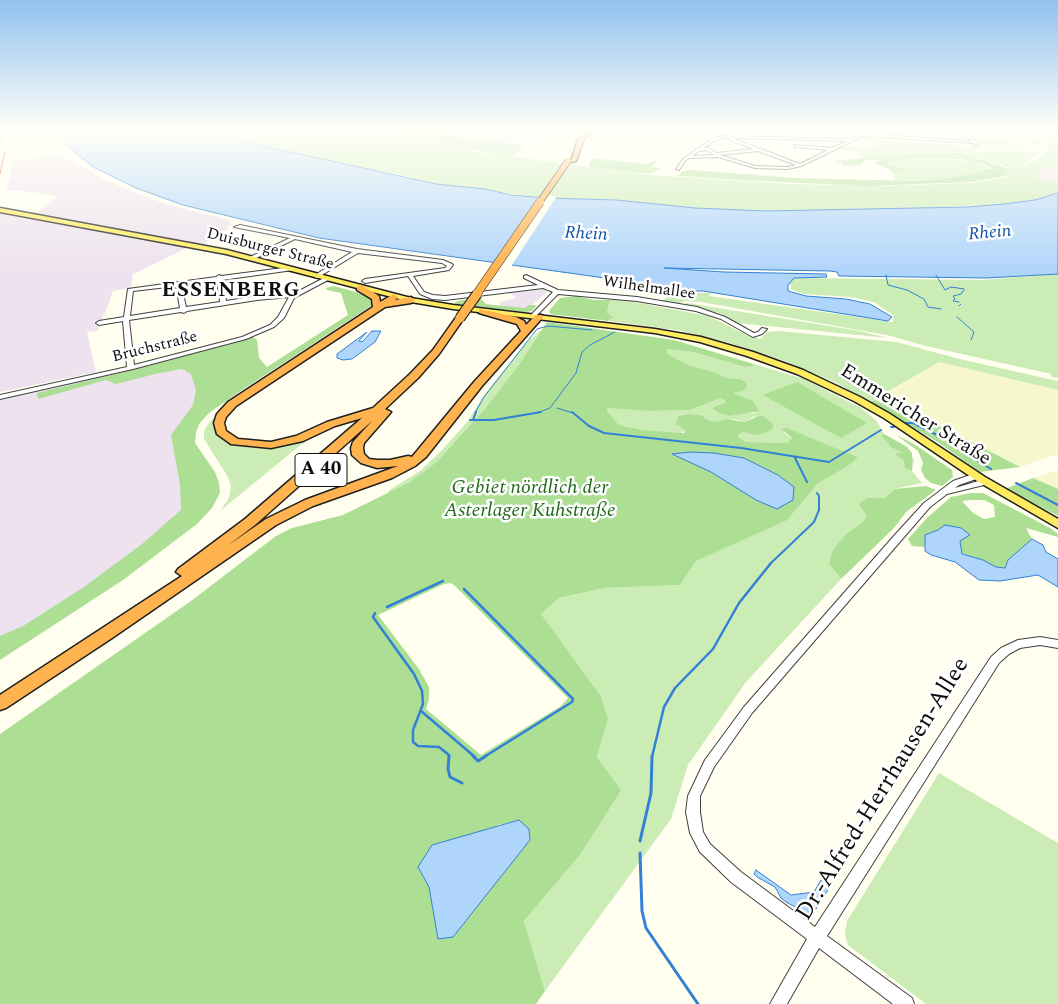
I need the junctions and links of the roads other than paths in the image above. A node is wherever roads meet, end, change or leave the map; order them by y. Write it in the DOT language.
graph roads {
  1 [pos="559,178"];
  2 [pos="0,210"];
  3 [pos="236,227"];
  4 [pos="293,239"];
  5 [pos="357,251"];
  6 [pos="252,258"];
  7 [pos="292,269"];
  8 [pos="306,273"];
  9 [pos="408,274"];
  10 [pos="317,276"];
  11 [pos="219,277"];
  12 [pos="526,277"];
  13 [pos="326,279"];
  14 [pos="178,283"];
  15 [pos="363,285"];
  16 [pos="543,286"];
  17 [pos="310,287"];
  18 [pos="557,292"];
  19 [pos="297,294"];
  20 [pos="392,296"];
  21 [pos="411,300"];
  22 [pos="223,304"];
  23 [pos="378,306"];
  24 [pos="184,311"];
  25 [pos="482,311"];
  26 [pos="536,317"];
  27 [pos="464,318"];
  28 [pos="127,320"];
  29 [pos="99,324"];
  30 [pos="523,329"];
  31 [pos="764,329"];
  32 [pos="131,368"];
  33 [pos="428,370"];
  34 [pos="0,397"];
  35 [pos="377,411"];
  36 [pos="981,479"];
  37 [pos="1058,524"];
  38 [pos="210,563"];
  39 [pos="1058,644"];
  40 [pos="0,694"];
  41 [pos="0,703"];
  42 [pos="818,938"];
  43 [pos="778,1004"];
  44 [pos="906,1004"];
  1 -- 27 [label="highway, A 40"];
  2 -- 6 [label="main road, Duisburger Straße"];
  3 -- 4 [label="street"];
  4 -- 5 [label="street"];
  4 -- 6 [label="street"];
  5 -- 9 [label="street"];
  5 -- 10 [label="street"];
  6 -- 7 [label="main road, Duisburger Straße"];
  7 -- 8 [label="main road, Duisburger Straße"];
  7 -- 11 [label="street"];
  8 -- 10 [label="main road, Duisburger Straße"];
  8 -- 17 [label="street"];
  9 -- 15 [label="street"];
  9 -- 16 [label="street"];
  10 -- 13 [label="main road, Duisburger Straße"];
  11 -- 14 [label="street"];
  11 -- 22 [label="street"];
  12 -- 16 [label="street, Wilhelmallee"];
  13 -- 15 [label="main road, Duisburger Straße"];
  13 -- 17 [label="street"];
  14 -- 24 [label="street"];
  14 -- 28 [label="street"];
  15 -- 20 [label="main road, Duisburger Straße"];
  15 -- 23 [label="highway"];
  16 -- 18 [label="street, Wilhelmallee"];
  17 -- 19 [label="street"];
  18 -- 26 [label="street"];
  18 -- 31 [label="street, Wilhelmallee"];
  19 -- 22 [label="street"];
  19 -- 32 [label="street, Bruchstraße"];
  20 -- 21 [label="main road, Duisburger Straße"];
  20 -- 23 [label="highway"];
  21 -- 23 [label="highway"];
  21 -- 25 [label="main road, Duisburger Straße"];
  22 -- 24 [label="street"];
  23 -- 35 [label="highway"];
  24 -- 28 [label="street"];
  25 -- 26 [label="main road, Duisburger Straße"];
  25 -- 30 [label="highway"];
  26 -- 30 [label="highway"];
  26 -- 36 [label="main road, Emmericher Straße"];
  26 -- 38 [label="highway"];
  27 -- 33 [label="highway, A 40"];
  27 -- 35 [label="highway, A 40"];
  28 -- 29 [label="street"];
  28 -- 32 [label="street"];
  30 -- 33 [label="highway"];
  32 -- 34 [label="street, Bruchstraße"];
  33 -- 38 [label="highway, A 40"];
  35 -- 40 [label="highway, A 40"];
  36 -- 37 [label="main road, Emmericher Straße"];
  36 -- 42 [label="street"];
  38 -- 41 [label="highway, A 40"];
  39 -- 42 [label="street, Dr.-Alfred-Herrhausen-Allee"];
  42 -- 43 [label="street, Dr.-Alfred-Herrhausen-Allee"];
  42 -- 44 [label="street"];
}
